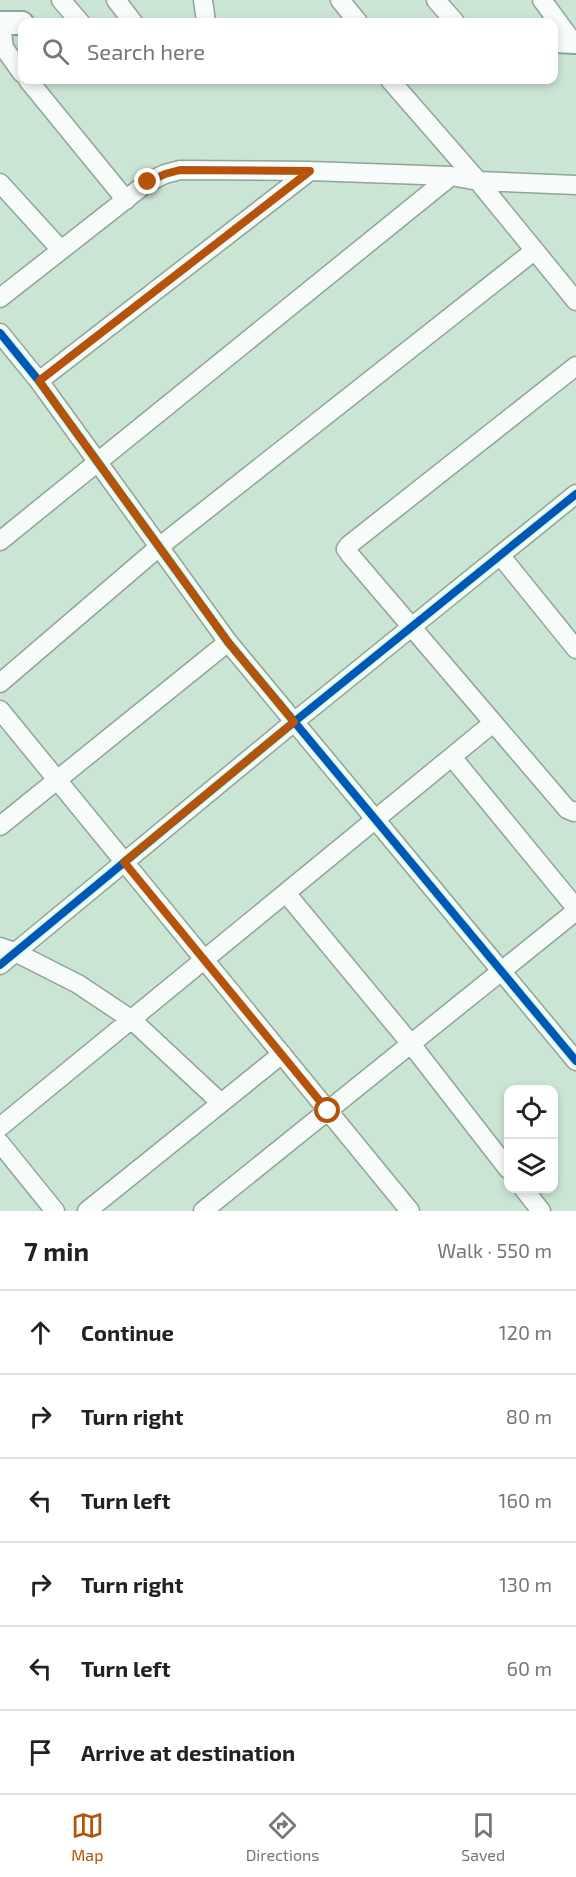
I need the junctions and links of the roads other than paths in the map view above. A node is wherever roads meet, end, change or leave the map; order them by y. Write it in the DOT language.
graph roads {
  1 [pos="61,0"];
  2 [pos="116,0"];
  3 [pos="203,0"];
  4 [pos="340,0"];
  5 [pos="436,0"];
  6 [pos="542,0"];
  7 [pos="77,18"];
  8 [pos="131,18"];
  9 [pos="205,18"];
  10 [pos="355,18"];
  11 [pos="451,18"];
  12 [pos="553,18"];
  13 [pos="8,23"];
  14 [pos="558,26"];
  15 [pos="567,41"];
  16 [pos="18,67"];
  17 [pos="31,84"];
  18 [pos="393,84"];
  19 [pos="310,171"];
  20 [pos="451,176"];
  21 [pos="478,181"];
  22 [pos="0,183"];
  23 [pos="576,185"];
  24 [pos="126,200"];
  25 [pos="61,250"];
  26 [pos="534,251"];
  27 [pos="0,298"];
  28 [pos="576,302"];
  29 [pos="0,333"];
  30 [pos="576,366"];
  31 [pos="39,381"];
  32 [pos="98,461"];
  33 [pos="576,494"];
  34 [pos="0,541"];
  35 [pos="159,547"];
  36 [pos="500,555"];
  37 [pos="411,627"];
  38 [pos="228,642"];
  39 [pos="576,649"];
  40 [pos="0,683"];
  41 [pos="0,710"];
  42 [pos="294,722"];
  43 [pos="493,723"];
  44 [pos="452,757"];
  45 [pos="57,779"];
  46 [pos="576,811"];
  47 [pos="375,820"];
  48 [pos="0,826"];
  49 [pos="124,862"];
  50 [pos="286,893"];
  51 [pos="576,910"];
  52 [pos="7,949"];
  53 [pos="204,960"];
  54 [pos="0,965"];
  55 [pos="501,971"];
  56 [pos="132,1020"];
  57 [pos="411,1044"];
  58 [pos="282,1054"];
  59 [pos="576,1061"];
  60 [pos="221,1103"];
  61 [pos="328,1111"];
  62 [pos="0,1127"];
  63 [pos="0,1143"];
  64 [pos="504,1164"];
  65 [pos="528,1193"];
  66 [pos="400,1207"];
  67 [pos="56,1211"];
  68 [pos="87,1211"];
  69 [pos="203,1211"];
  70 [pos="541,1211"];
  1 -- 7 [label="street"];
  2 -- 8 [label="street"];
  3 -- 9 [label="street"];
  4 -- 10 [label="street"];
  5 -- 11 [label="street"];
  6 -- 12 [label="street"];
  13 -- 16 [label="street"];
  14 -- 15 [label="street"];
  17 -- 24 [label="street"];
  18 -- 21 [label="street"];
  19 -- 20 [label="street"];
  19 -- 24 [label="street"];
  19 -- 31 [label="street"];
  20 -- 21 [label="street"];
  20 -- 32 [label="street"];
  21 -- 23 [label="street"];
  21 -- 26 [label="street"];
  22 -- 25 [label="street"];
  24 -- 25 [label="street"];
  25 -- 27 [label="street"];
  26 -- 28 [label="street"];
  26 -- 35 [label="street"];
  29 -- 31 [label="street"];
  30 -- 37 [label="street"];
  31 -- 32 [label="street"];
  32 -- 34 [label="street"];
  32 -- 35 [label="street"];
  33 -- 36 [label="street"];
  35 -- 38 [label="street"];
  35 -- 40 [label="street"];
  36 -- 37 [label="street"];
  36 -- 39 [label="street"];
  37 -- 42 [label="street"];
  37 -- 43 [label="street"];
  38 -- 42 [label="street"];
  38 -- 45 [label="street"];
  41 -- 45 [label="street"];
  42 -- 47 [label="street"];
  42 -- 49 [label="street"];
  43 -- 44 [label="street"];
  43 -- 46 [label="street"];
  44 -- 47 [label="street"];
  44 -- 51 [label="street"];
  45 -- 48 [label="street"];
  45 -- 49 [label="street"];
  47 -- 50 [label="street"];
  47 -- 55 [label="street"];
  49 -- 52 [label="street"];
  49 -- 53 [label="street"];
  50 -- 53 [label="street"];
  50 -- 57 [label="street"];
  51 -- 55 [label="street"];
  52 -- 54 [label="street"];
  52 -- 56 [label="street"];
  53 -- 56 [label="street"];
  53 -- 58 [label="street"];
  55 -- 57 [label="street"];
  55 -- 59 [label="street"];
  56 -- 60 [label="street"];
  56 -- 62 [label="street"];
  57 -- 61 [label="street"];
  57 -- 64 [label="street"];
  58 -- 60 [label="street"];
  58 -- 61 [label="street"];
  60 -- 68 [label="street"];
  61 -- 66 [label="street"];
  61 -- 69 [label="street"];
  63 -- 67 [label="street"];
  65 -- 70 [label="street"];
}
